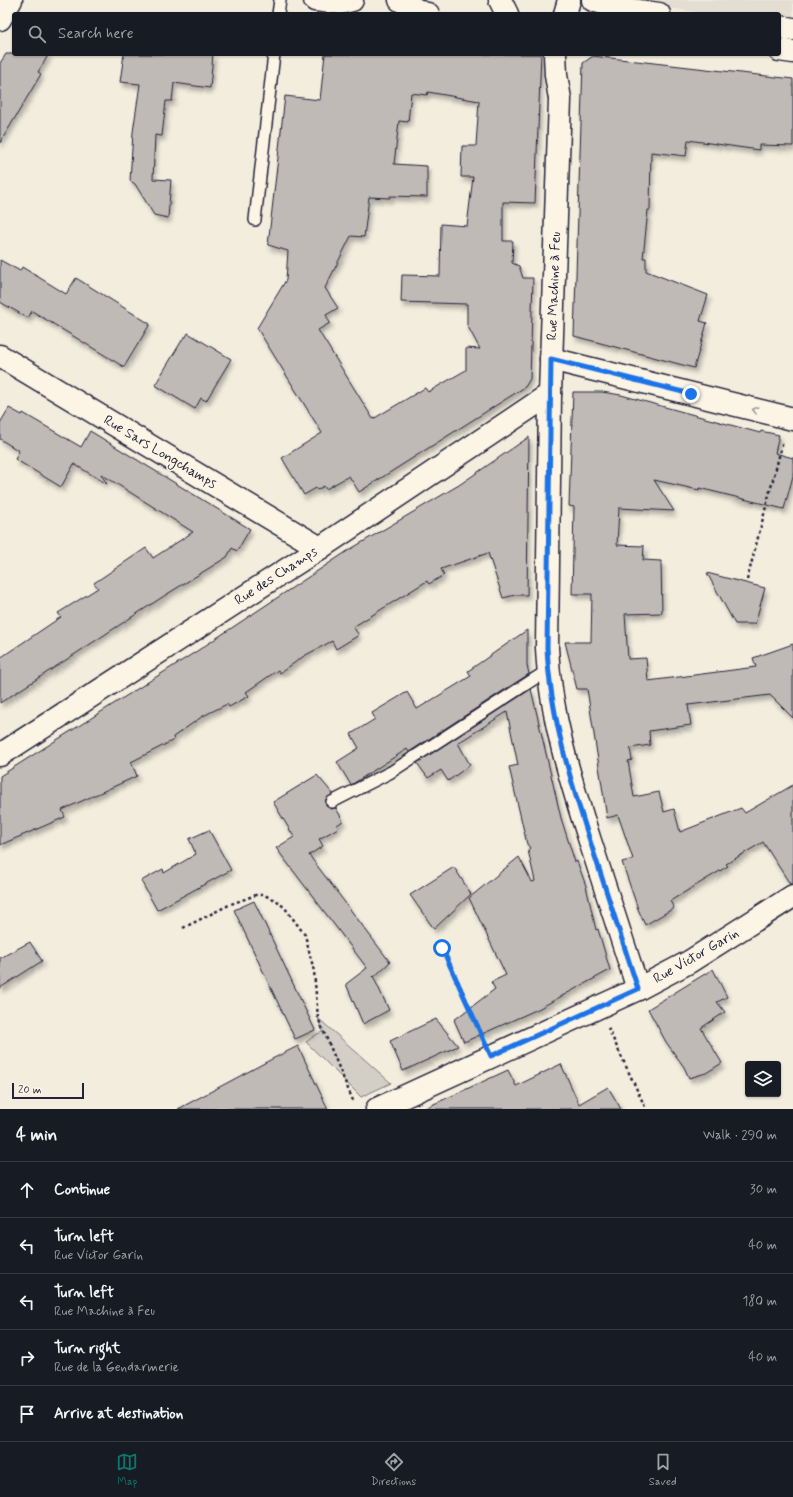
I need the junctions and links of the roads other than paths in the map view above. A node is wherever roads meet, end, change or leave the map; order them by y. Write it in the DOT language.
graph roads {
  1 [pos="11,0"];
  2 [pos="280,0"];
  3 [pos="315,0"];
  4 [pos="352,0"];
  5 [pos="400,0"];
  6 [pos="500,0"];
  7 [pos="569,0"];
  8 [pos="593,0"];
  9 [pos="278,12"];
  10 [pos="420,12"];
  11 [pos="506,12"];
  12 [pos="566,12"];
  13 [pos="645,12"];
  14 [pos="0,18"];
  15 [pos="781,27"];
  16 [pos="793,29"];
  17 [pos="781,50"];
  18 [pos="793,52"];
  19 [pos="274,56"];
  20 [pos="563,56"];
  21 [pos="255,220"];
  22 [pos="0,356"];
  23 [pos="551,359"];
  24 [pos="550,394"];
  25 [pos="791,418"];
  26 [pos="320,548"];
  27 [pos="548,670"];
  28 [pos="0,755"];
  29 [pos="332,802"];
  30 [pos="793,896"];
  31 [pos="638,989"];
  32 [pos="377,1109"];
  1 -- 14 [label="street"];
  2 -- 9 [label="lane"];
  3 -- 4 [label="street"];
  5 -- 10 [label="street"];
  6 -- 11 [label="street"];
  7 -- 12 [label="street"];
  8 -- 13 [label="street"];
  15 -- 16 [label="street"];
  17 -- 18 [label="street"];
  19 -- 21 [label="lane"];
  20 -- 23 [label="street, Rue Machine à Feu"];
  22 -- 26 [label="street, Rue Sars Longchamps"];
  23 -- 24 [label="street, Rue Machine à Feu"];
  25 -- 23 [label="street, one-way"];
  24 -- 26 [label="street, Rue des Champs"];
  24 -- 27 [label="street, Rue Machine à Feu"];
  26 -- 28 [label="street, Rue des Champs"];
  27 -- 29 [label="lane"];
  27 -- 31 [label="street, Rue Machine à Feu"];
  30 -- 31 [label="street, Rue Victor Garin"];
  31 -- 32 [label="street, Rue Victor Garin"];
}
